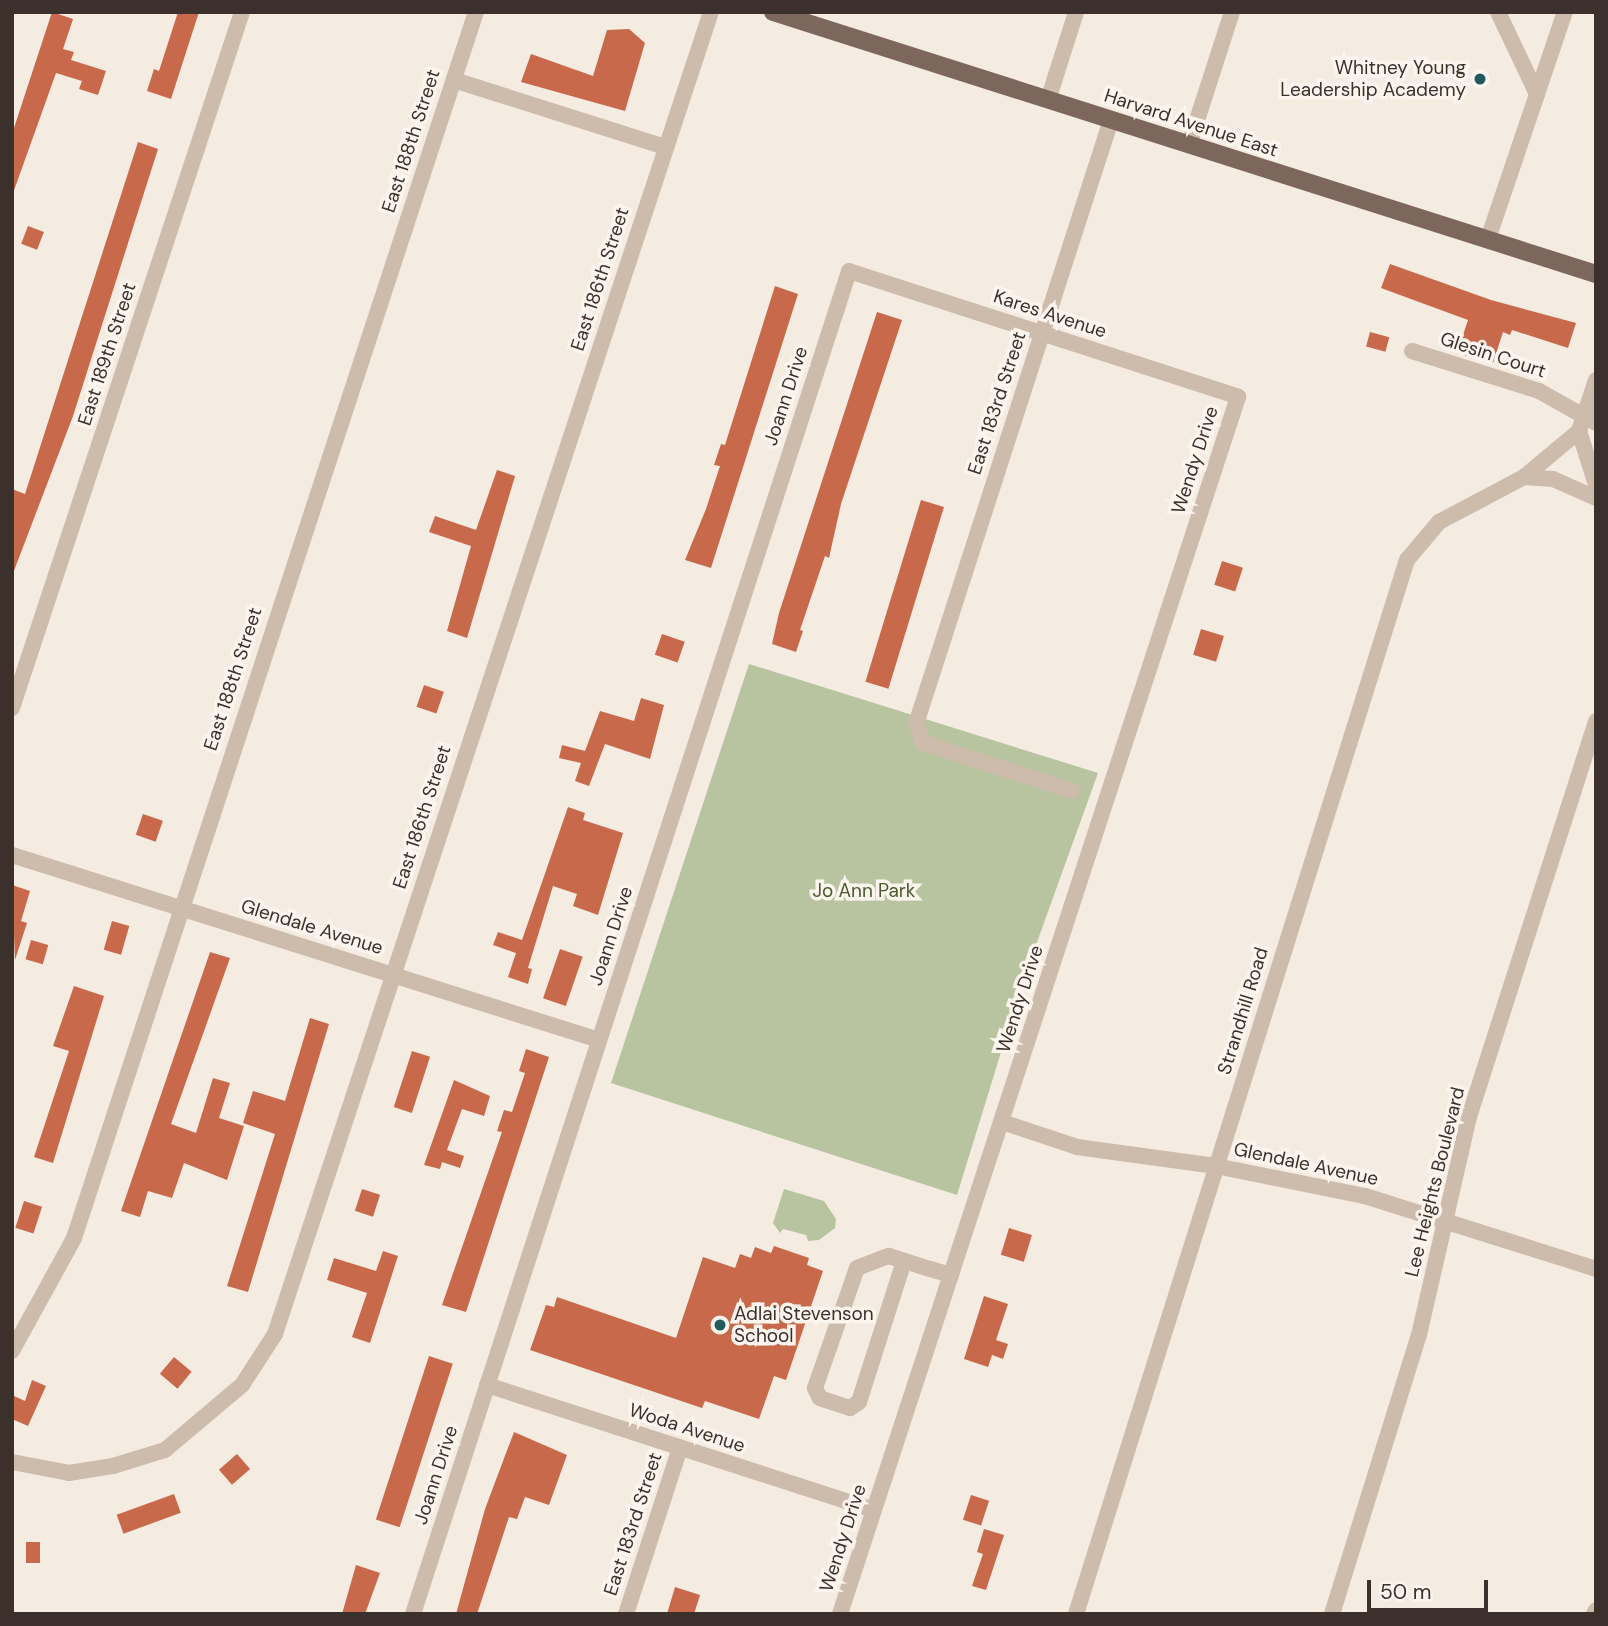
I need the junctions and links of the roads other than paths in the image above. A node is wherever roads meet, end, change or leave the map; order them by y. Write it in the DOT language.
graph roads {
  1 [pos="242,12"];
  2 [pos="476,12"];
  3 [pos="711,12"];
  4 [pos="773,12"];
  5 [pos="1076,12"];
  6 [pos="1233,12"];
  7 [pos="1498,12"];
  8 [pos="1565,12"];
  9 [pos="454,80"];
  10 [pos="1537,93"];
  11 [pos="1048,100"];
  12 [pos="1111,120"];
  13 [pos="1189,145"];
  14 [pos="665,147"];
  15 [pos="1488,239"];
  16 [pos="849,271"];
  17 [pos="1596,274"];
  18 [pos="1041,333"];
  19 [pos="1412,351"];
  20 [pos="1596,380"];
  21 [pos="1238,397"];
  22 [pos="1590,419"];
  23 [pos="1579,431"];
  24 [pos="1524,477"];
  25 [pos="1596,485"];
  26 [pos="1596,498"];
  27 [pos="12,708"];
  28 [pos="1596,721"];
  29 [pos="1072,791"];
  30 [pos="12,855"];
  31 [pos="180,910"];
  32 [pos="392,973"];
  33 [pos="598,1040"];
  34 [pos="1002,1122"];
  35 [pos="1216,1166"];
  36 [pos="1448,1222"];
  37 [pos="904,1261"];
  38 [pos="1596,1269"];
  39 [pos="951,1275"];
  40 [pos="12,1352"];
  41 [pos="487,1385"];
  42 [pos="680,1447"];
  43 [pos="12,1462"];
  44 [pos="873,1510"];
  45 [pos="413,1614"];
  46 [pos="625,1614"];
  47 [pos="840,1614"];
  48 [pos="1076,1614"];
  49 [pos="1332,1614"];
  1 -- 27 [label="street, East 189th Street"];
  2 -- 9 [label="street, East 188th Street"];
  3 -- 14 [label="street, East 186th Street"];
  4 -- 11 [label="main road, Harvard Avenue East"];
  5 -- 11 [label="street"];
  6 -- 13 [label="street"];
  7 -- 10 [label="street"];
  8 -- 10 [label="street"];
  9 -- 14 [label="street"];
  9 -- 31 [label="street, East 188th Street"];
  10 -- 15 [label="street"];
  11 -- 12 [label="main road, Harvard Avenue East"];
  12 -- 13 [label="main road, Harvard Avenue East"];
  12 -- 18 [label="street, East 183rd Street"];
  13 -- 15 [label="main road, Harvard Avenue East"];
  14 -- 32 [label="street, East 186th Street"];
  15 -- 17 [label="main road, Harvard Avenue East"];
  16 -- 18 [label="street, Kares Avenue"];
  16 -- 33 [label="street, Joann Drive"];
  18 -- 21 [label="street, Kares Avenue"];
  18 -- 29 [label="street, East 183rd Street"];
  19 -- 22 [label="street, Glesin Court"];
  20 -- 22 [label="street"];
  21 -- 34 [label="street, Wendy Drive"];
  22 -- 23 [label="street"];
  23 -- 24 [label="street, Strandhill Road"];
  23 -- 25 [label="street"];
  24 -- 26 [label="street"];
  24 -- 35 [label="street, Strandhill Road"];
  28 -- 36 [label="street, Lee Heights Boulevard"];
  30 -- 31 [label="street, Glendale Avenue"];
  31 -- 32 [label="street, Glendale Avenue"];
  31 -- 40 [label="street, East 188th Street"];
  32 -- 33 [label="street, Glendale Avenue"];
  32 -- 43 [label="street, East 186th Street"];
  33 -- 41 [label="street, Joann Drive"];
  34 -- 35 [label="street, Glendale Avenue"];
  34 -- 39 [label="street, Wendy Drive"];
  35 -- 36 [label="street, Glendale Avenue"];
  35 -- 48 [label="street, Strandhill Road"];
  36 -- 38 [label="street, Glendale Avenue"];
  36 -- 49 [label="street, Lee Heights Boulevard"];
  37 -- 37 [label="street"];
  37 -- 39 [label="street"];
  39 -- 44 [label="street, Wendy Drive"];
  41 -- 42 [label="street, Woda Avenue"];
  41 -- 45 [label="street, Joann Drive"];
  42 -- 44 [label="street, Woda Avenue"];
  42 -- 46 [label="street, East 183rd Street"];
  44 -- 47 [label="street, Wendy Drive"];
}
